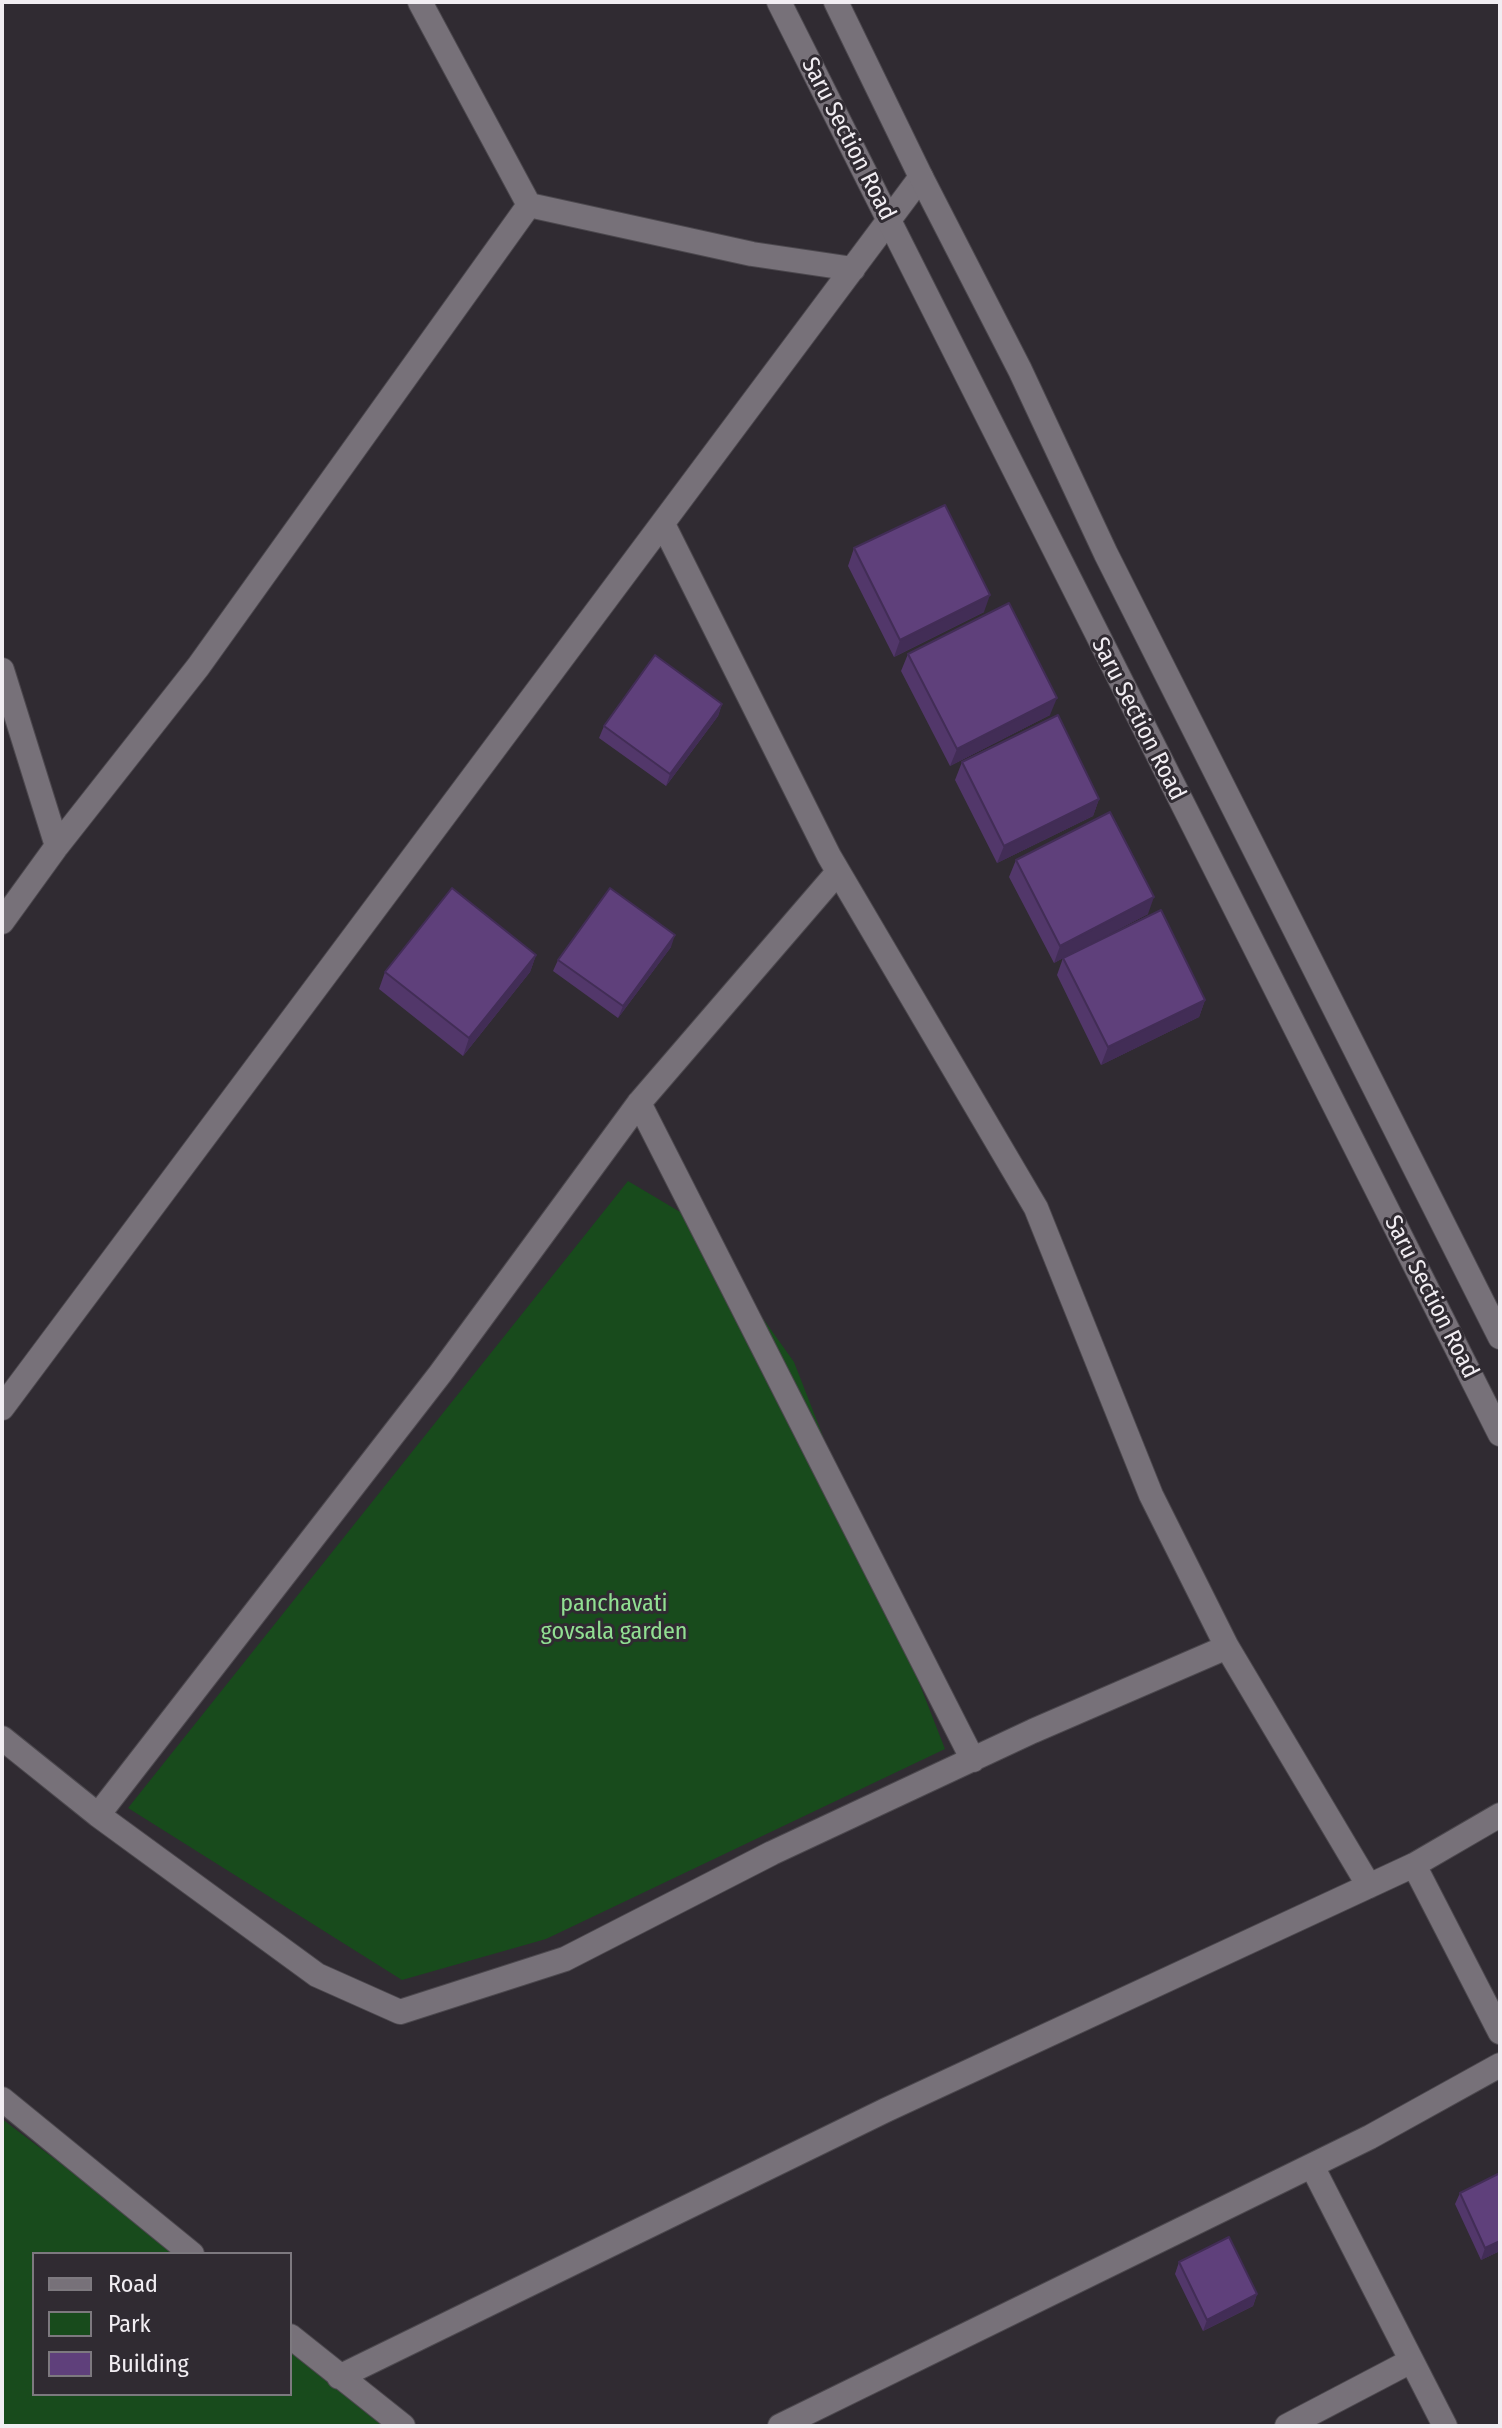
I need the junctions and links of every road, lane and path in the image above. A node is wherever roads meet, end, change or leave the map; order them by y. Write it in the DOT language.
graph roads {
  1 [pos="420,2"];
  2 [pos="779,2"];
  3 [pos="836,2"];
  4 [pos="921,177"];
  5 [pos="529,205"];
  6 [pos="889,221"];
  7 [pos="853,269"];
  8 [pos="663,524"];
  9 [pos="2,670"];
  10 [pos="57,846"];
  11 [pos="838,872"];
  12 [pos="2,922"];
  13 [pos="639,1103"];
  14 [pos="1500,1337"];
  15 [pos="2,1408"];
  16 [pos="1500,1434"];
  17 [pos="1227,1647"];
  18 [pos="2,1738"];
  19 [pos="973,1760"];
  20 [pos="98,1815"];
  21 [pos="1500,1815"];
  22 [pos="1414,1865"];
  23 [pos="1369,1886"];
  24 [pos="1500,2032"];
  25 [pos="1500,2065"];
  26 [pos="2,2099"];
  27 [pos="1312,2166"];
  28 [pos="190,2252"];
  29 [pos="292,2338"];
  30 [pos="1411,2361"];
  31 [pos="339,2377"];
  32 [pos="403,2426"];
  33 [pos="780,2426"];
  34 [pos="1287,2426"];
  35 [pos="1445,2426"];
  1 -- 5 [label="street"];
  2 -- 6 [label="street, Saru Section Road"];
  3 -- 4 [label="street, Saru Section Road"];
  4 -- 6 [label="street"];
  4 -- 14 [label="street, Saru Section Road"];
  5 -- 7 [label="street"];
  5 -- 10 [label="street"];
  6 -- 7 [label="street"];
  6 -- 16 [label="street, Saru Section Road"];
  7 -- 8 [label="street"];
  8 -- 11 [label="street"];
  8 -- 15 [label="street"];
  9 -- 10 [label="street"];
  10 -- 12 [label="street"];
  11 -- 13 [label="street"];
  11 -- 17 [label="street"];
  13 -- 19 [label="street"];
  13 -- 20 [label="street"];
  17 -- 19 [label="street"];
  17 -- 23 [label="street"];
  18 -- 20 [label="street"];
  19 -- 20 [label="street"];
  21 -- 22 [label="street"];
  22 -- 23 [label="street"];
  22 -- 24 [label="street"];
  23 -- 31 [label="street"];
  25 -- 27 [label="street"];
  26 -- 28 [label="street"];
  27 -- 30 [label="street"];
  27 -- 33 [label="street"];
  29 -- 31 [label="street"];
  30 -- 34 [label="street"];
  30 -- 35 [label="street"];
  31 -- 32 [label="street"];
}
